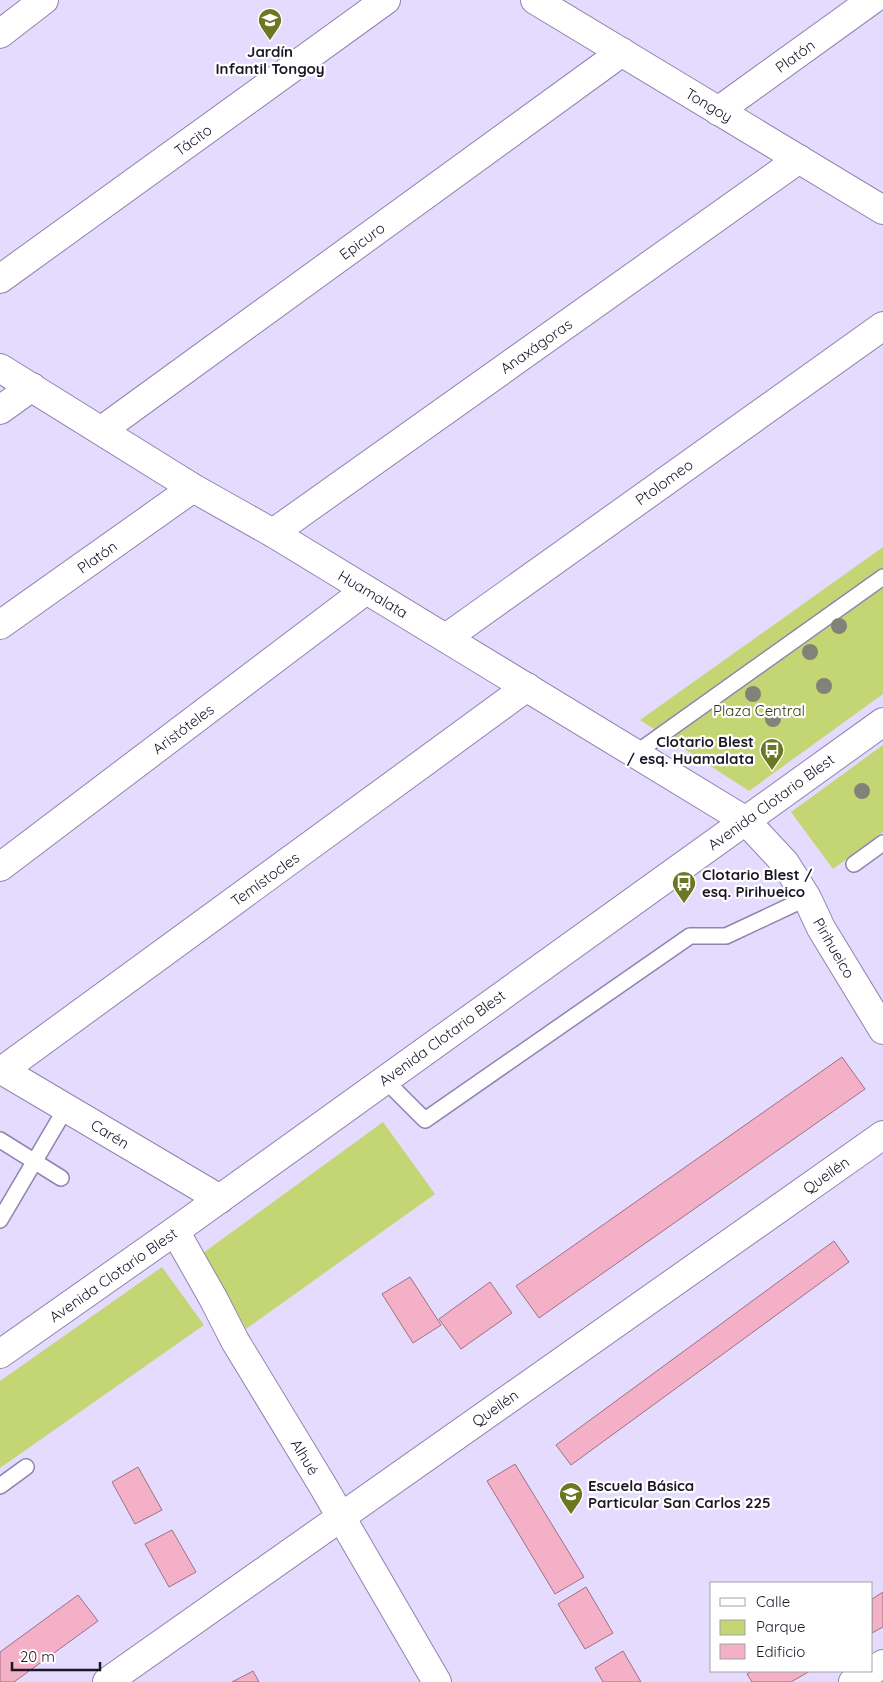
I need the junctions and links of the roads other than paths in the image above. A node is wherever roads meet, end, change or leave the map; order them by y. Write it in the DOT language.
graph roads {
  1 [pos="44,0"];
  2 [pos="386,0"];
  3 [pos="872,0"];
  4 [pos="547,2"];
  5 [pos="0,34"];
  6 [pos="622,52"];
  7 [pos="718,111"];
  8 [pos="799,159"];
  9 [pos="883,210"];
  10 [pos="0,279"];
  11 [pos="883,326"];
  12 [pos="0,368"];
  13 [pos="32,387"];
  14 [pos="0,410"];
  15 [pos="102,430"];
  16 [pos="193,488"];
  17 [pos="273,534"];
  18 [pos="883,577"];
  19 [pos="366,590"];
  20 [pos="0,625"];
  21 [pos="446,638"];
  22 [pos="527,687"];
  23 [pos="883,722"];
  24 [pos="636,753"];
  25 [pos="746,821"];
  26 [pos="883,843"];
  27 [pos="854,864"];
  28 [pos="0,867"];
  29 [pos="807,898"];
  30 [pos="883,1030"];
  31 [pos="1,1069"];
  32 [pos="385,1080"];
  33 [pos="66,1108"];
  34 [pos="883,1135"];
  35 [pos="0,1140"];
  36 [pos="34,1161"];
  37 [pos="62,1178"];
  38 [pos="220,1199"];
  39 [pos="0,1220"];
  40 [pos="175,1231"];
  41 [pos="0,1354"];
  42 [pos="26,1467"];
  43 [pos="0,1486"];
  44 [pos="340,1516"];
  45 [pos="870,1672"];
  46 [pos="107,1682"];
  47 [pos="437,1682"];
  48 [pos="853,1682"];
  1 -- 5 [label="street"];
  2 -- 10 [label="street, Tácito"];
  3 -- 7 [label="street, Platón"];
  4 -- 6 [label="street, Tongoy"];
  6 -- 7 [label="street, Tongoy"];
  6 -- 15 [label="street, Epicuro"];
  7 -- 8 [label="street, Tongoy"];
  8 -- 9 [label="street, Tongoy"];
  8 -- 17 [label="street, Anaxágoras"];
  11 -- 21 [label="street, Ptolomeo"];
  12 -- 13 [label="street, Huamalata"];
  13 -- 14 [label="street"];
  13 -- 15 [label="street, Huamalata"];
  15 -- 16 [label="street, Huamalata"];
  16 -- 17 [label="street, Huamalata"];
  16 -- 20 [label="street, Platón"];
  17 -- 19 [label="street, Huamalata"];
  18 -- 24 [label="lane"];
  19 -- 21 [label="street, Huamalata"];
  19 -- 28 [label="street, Aristóteles"];
  21 -- 22 [label="street, Huamalata"];
  22 -- 24 [label="street, Huamalata"];
  22 -- 31 [label="street, Temístocles"];
  23 -- 25 [label="street, Avenida Clotario Blest"];
  24 -- 25 [label="street, Huamalata"];
  25 -- 29 [label="street, Pirihueico"];
  25 -- 32 [label="street, Avenida Clotario Blest"];
  26 -- 27 [label="lane"];
  29 -- 30 [label="street, Pirihueico"];
  29 -- 32 [label="lane"];
  31 -- 33 [label="street, Carén"];
  32 -- 38 [label="street, Avenida Clotario Blest"];
  33 -- 36 [label="lane"];
  33 -- 38 [label="street, Carén"];
  34 -- 44 [label="street, Queilén"];
  35 -- 36 [label="lane"];
  36 -- 37 [label="lane"];
  36 -- 39 [label="lane"];
  38 -- 40 [label="street, Avenida Clotario Blest"];
  40 -- 41 [label="street, Avenida Clotario Blest"];
  40 -- 44 [label="street, Alhué"];
  42 -- 43 [label="lane"];
  44 -- 46 [label="street, Queilén"];
  44 -- 47 [label="street, Alhué"];
  45 -- 48 [label="street"];
}
